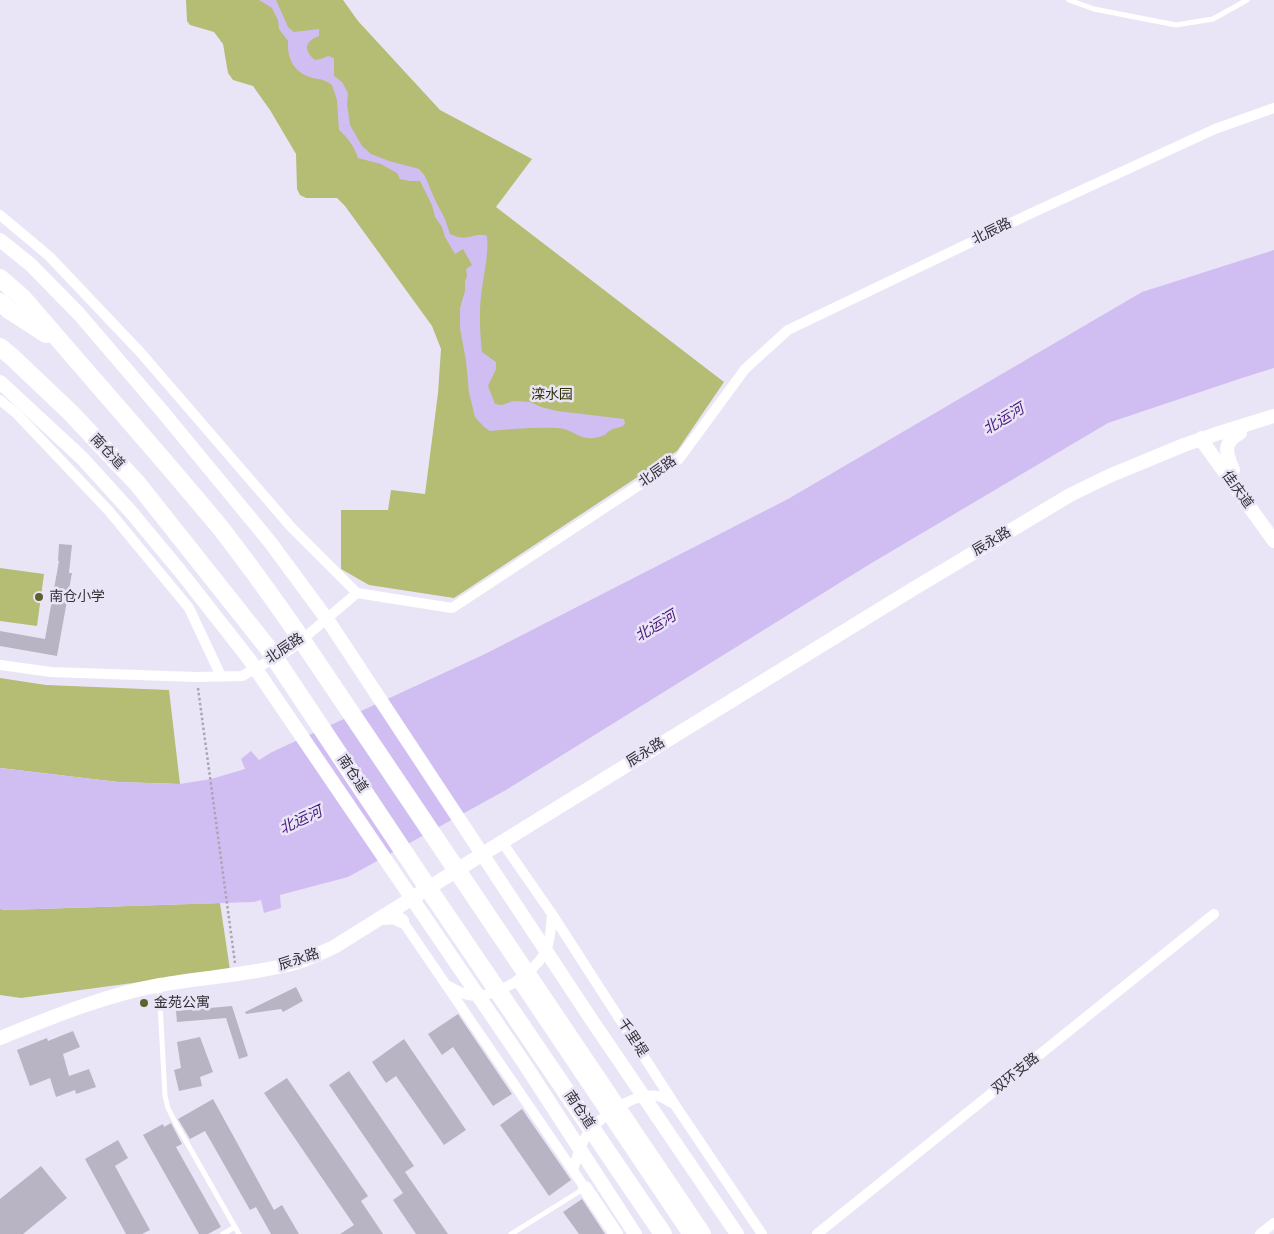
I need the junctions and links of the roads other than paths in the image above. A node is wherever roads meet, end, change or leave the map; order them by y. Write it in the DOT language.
graph roads {
  1 [pos="1069,0"];
  2 [pos="1247,0"];
  3 [pos="1274,108"];
  4 [pos="0,215"];
  5 [pos="0,240"];
  6 [pos="0,278"];
  7 [pos="0,302"];
  8 [pos="63,346"];
  9 [pos="0,347"];
  10 [pos="0,382"];
  11 [pos="0,400"];
  12 [pos="1274,416"];
  13 [pos="1274,422"];
  14 [pos="1239,430"];
  15 [pos="1211,441"];
  16 [pos="1231,474"];
  17 [pos="1274,527"];
  18 [pos="1274,541"];
  19 [pos="357,593"];
  20 [pos="0,665"];
  21 [pos="221,676"];
  22 [pos="503,843"];
  23 [pos="552,914"];
  24 [pos="1214,914"];
  25 [pos="394,915"];
  26 [pos="517,981"];
  27 [pos="444,983"];
  28 [pos="159,987"];
  29 [pos="0,1038"];
  30 [pos="0,1043"];
  31 [pos="675,1105"];
  32 [pos="608,1114"];
  33 [pos="573,1170"];
  34 [pos="585,1188"];
  35 [pos="1274,1223"];
  36 [pos="235,1227"];
  37 [pos="223,1234"];
  38 [pos="239,1234"];
  39 [pos="511,1234"];
  40 [pos="616,1234"];
  41 [pos="635,1234"];
  42 [pos="663,1234"];
  43 [pos="687,1234"];
  44 [pos="702,1234"];
  45 [pos="737,1234"];
  46 [pos="762,1234"];
  47 [pos="817,1234"];
  48 [pos="1260,1234"];
  1 -- 2 [label="lane"];
  3 -- 19 [label="street, 北辰路"];
  4 -- 19 [label="street"];
  5 -- 45 [label="street"];
  6 -- 8 [label="highway"];
  7 -- 8 [label="highway"];
  8 -- 44 [label="highway"];
  9 -- 42 [label="highway, 南仓道"];
  10 -- 41 [label="street"];
  11 -- 21 [label="street"];
  12 -- 14 [label="street, 辰永路"];
  13 -- 14 [label="street, 辰永路"];
  14 -- 15 [label="street, 辰永路"];
  14 -- 16 [label="street"];
  15 -- 16 [label="street, 佳庆道"];
  15 -- 22 [label="street, 辰永路"];
  16 -- 17 [label="street, 佳庆道"];
  16 -- 18 [label="street, 佳庆道"];
  19 -- 21 [label="street, 北辰路"];
  20 -- 21 [label="street, 北辰路"];
  22 -- 23 [label="street, 千里堤"];
  22 -- 25 [label="street, 辰永路"];
  23 -- 26 [label="street"];
  23 -- 31 [label="street, 千里堤"];
  24 -- 47 [label="street, 双环支路"];
  25 -- 27 [label="street"];
  25 -- 28 [label="street, 辰永路"];
  25 -- 28 [label="street, 辰永路"];
  26 -- 27 [label="street"];
  26 -- 32 [label="street"];
  27 -- 33 [label="street"];
  28 -- 29 [label="street, 辰永路"];
  28 -- 30 [label="street, 辰永路"];
  28 -- 36 [label="lane"];
  31 -- 32 [label="street"];
  31 -- 46 [label="street, 千里堤"];
  32 -- 33 [label="street"];
  32 -- 43 [label="street"];
  33 -- 34 [label="street"];
  34 -- 39 [label="lane"];
  34 -- 40 [label="street"];
  35 -- 48 [label="street"];
  36 -- 37 [label="lane"];
  36 -- 38 [label="lane"];
}
